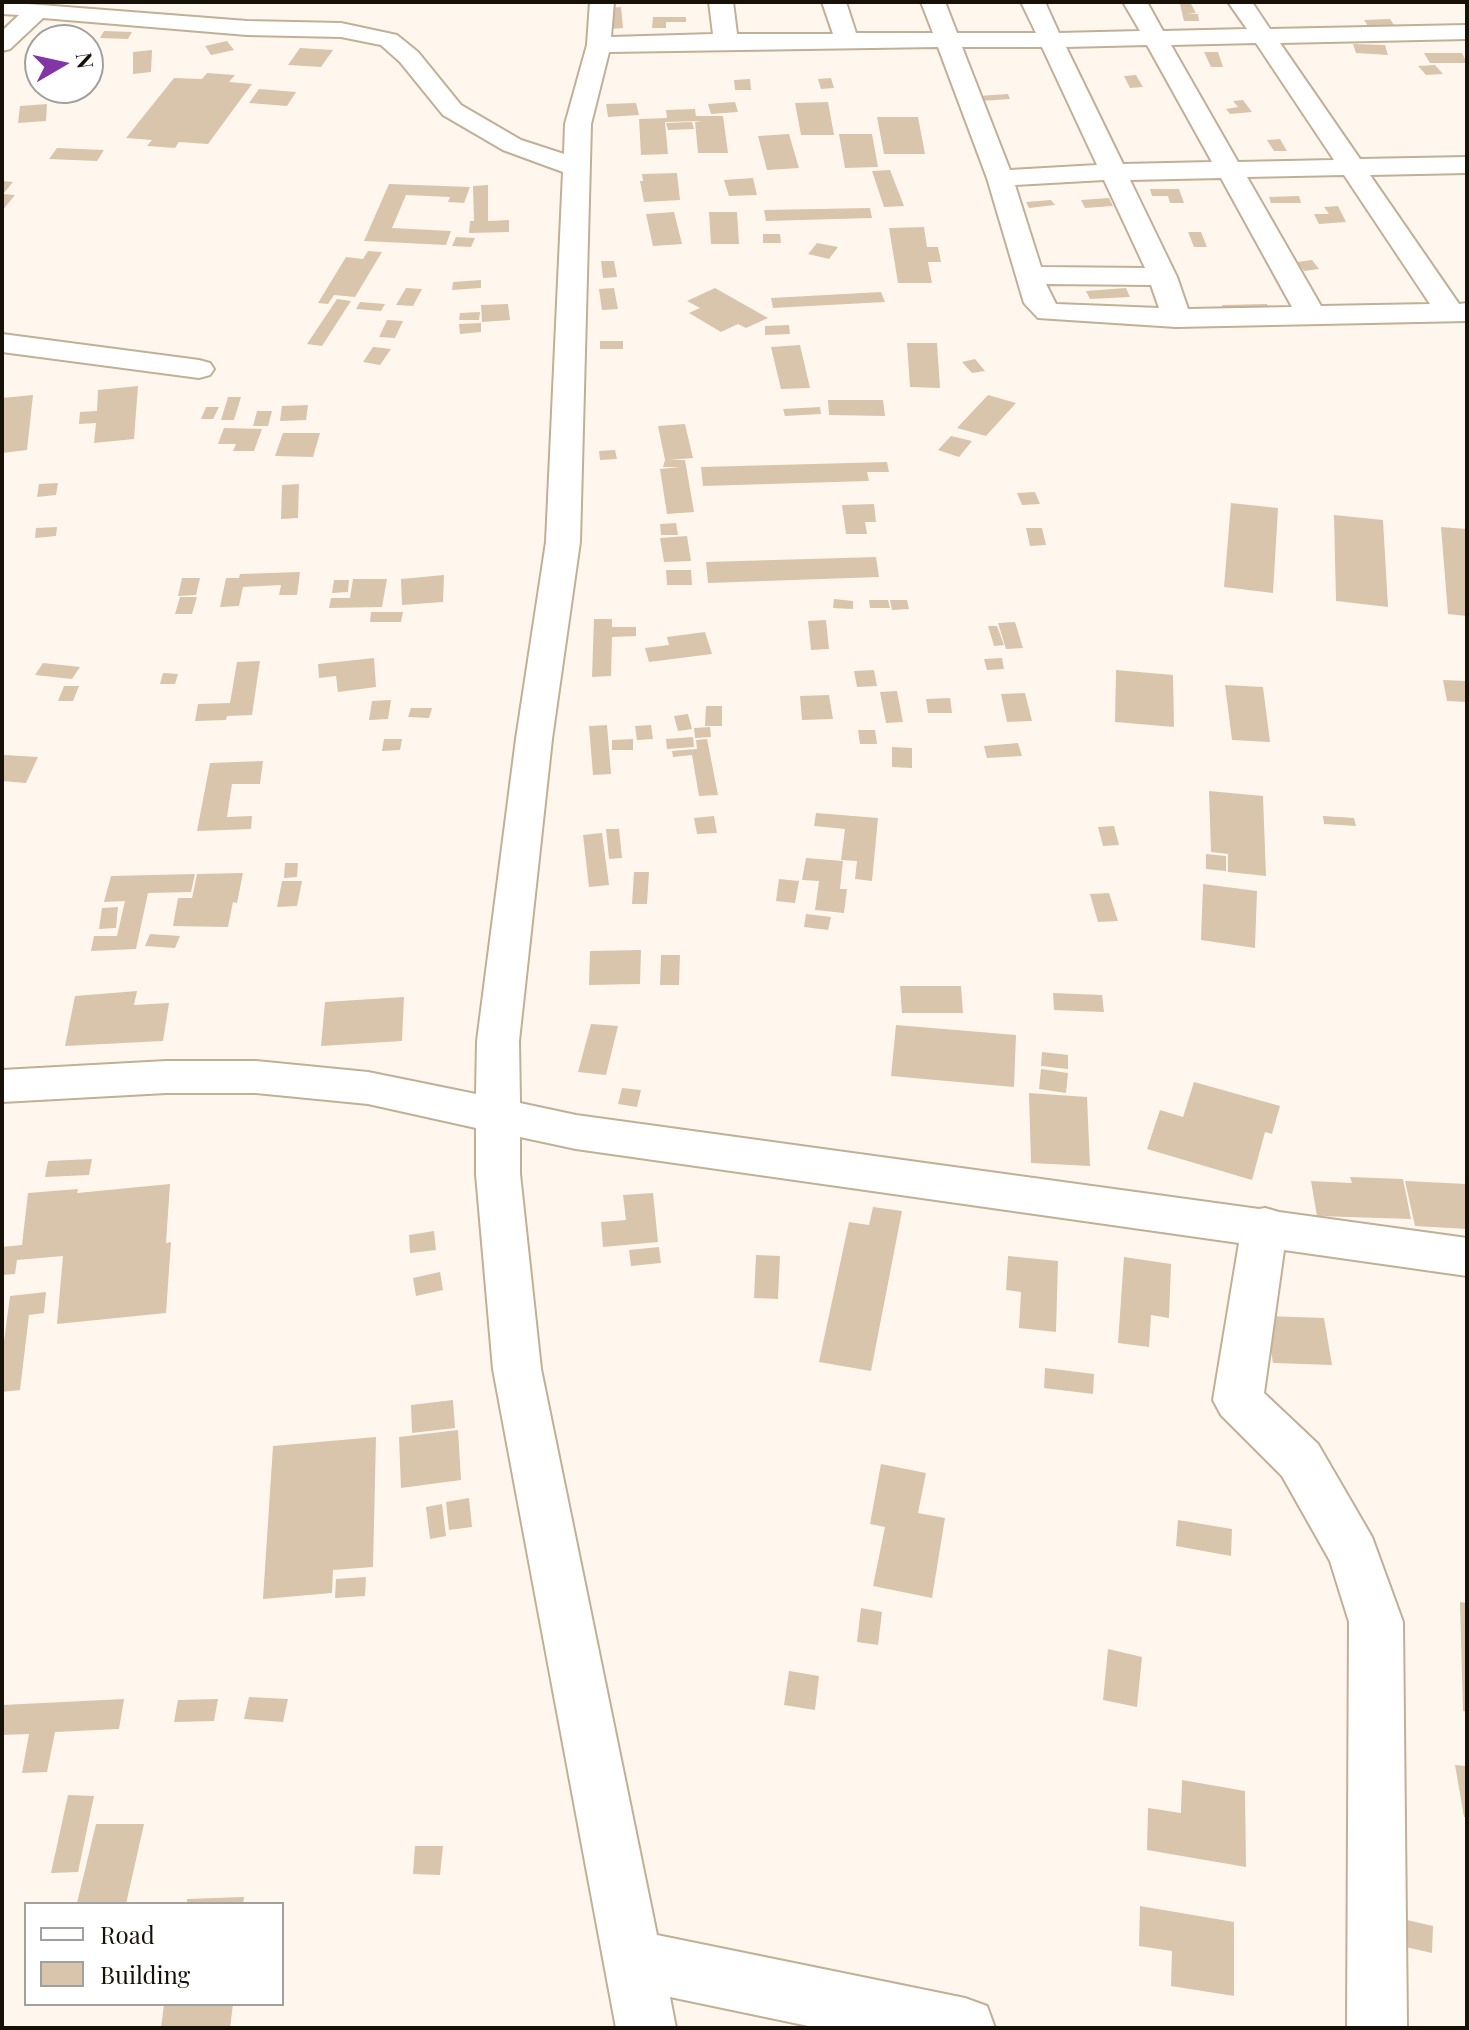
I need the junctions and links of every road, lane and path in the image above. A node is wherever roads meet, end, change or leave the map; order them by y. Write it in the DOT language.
graph roads {
  1 [pos="602,2"];
  2 [pos="721,2"];
  3 [pos="834,2"];
  4 [pos="933,2"];
  5 [pos="1033,2"];
  6 [pos="1135,2"];
  7 [pos="1240,2"];
  8 [pos="336,5"];
  9 [pos="2,7"];
  10 [pos="38,10"];
  11 [pos="1465,20"];
  12 [pos="224,26"];
  13 [pos="1263,37"];
  14 [pos="1156,38"];
  15 [pos="947,39"];
  16 [pos="1051,40"];
  17 [pos="726,41"];
  18 [pos="847,41"];
  19 [pos="2,44"];
  20 [pos="599,45"];
  21 [pos="1457,165"];
  22 [pos="1352,167"];
  23 [pos="578,168"];
  24 [pos="1231,170"];
  25 [pos="1114,172"];
  26 [pos="1000,178"];
  27 [pos="1467,191"];
  28 [pos="1028,275"];
  29 [pos="1163,277"];
  30 [pos="1459,312"];
  31 [pos="1312,316"];
  32 [pos="1176,318"];
  33 [pos="2,343"];
  34 [pos="199,369"];
  35 [pos="2,1086"];
  36 [pos="498,1114"];
  37 [pos="1265,1226"];
  38 [pos="1467,1257"];
  39 [pos="633,1960"];
  40 [pos="646,2028"];
  41 [pos="965,2028"];
  42 [pos="1377,2028"];
  1 -- 20 [label="street"];
  2 -- 17 [label="street"];
  3 -- 18 [label="street"];
  4 -- 15 [label="street"];
  5 -- 16 [label="street"];
  6 -- 14 [label="street"];
  7 -- 13 [label="street"];
  8 -- 12 [label="street"];
  9 -- 10 [label="street"];
  10 -- 12 [label="street"];
  10 -- 19 [label="street"];
  11 -- 13 [label="street"];
  12 -- 23 [label="street"];
  13 -- 14 [label="street"];
  13 -- 22 [label="street"];
  14 -- 16 [label="street"];
  14 -- 24 [label="street"];
  15 -- 16 [label="street"];
  15 -- 18 [label="street"];
  15 -- 26 [label="street"];
  16 -- 25 [label="street"];
  17 -- 18 [label="street"];
  17 -- 20 [label="street"];
  20 -- 23 [label="street"];
  21 -- 22 [label="street"];
  21 -- 27 [label="street"];
  22 -- 24 [label="street"];
  22 -- 30 [label="street"];
  23 -- 36 [label="street"];
  24 -- 25 [label="street"];
  24 -- 31 [label="street"];
  25 -- 26 [label="street"];
  25 -- 29 [label="street"];
  26 -- 28 [label="street"];
  28 -- 29 [label="street"];
  28 -- 32 [label="street"];
  29 -- 32 [label="street"];
  30 -- 31 [label="street"];
  31 -- 32 [label="street"];
  33 -- 34 [label="street"];
  35 -- 36 [label="street"];
  36 -- 37 [label="street"];
  36 -- 39 [label="street"];
  37 -- 38 [label="street"];
  37 -- 42 [label="street"];
  39 -- 40 [label="street"];
  39 -- 41 [label="street"];
}
